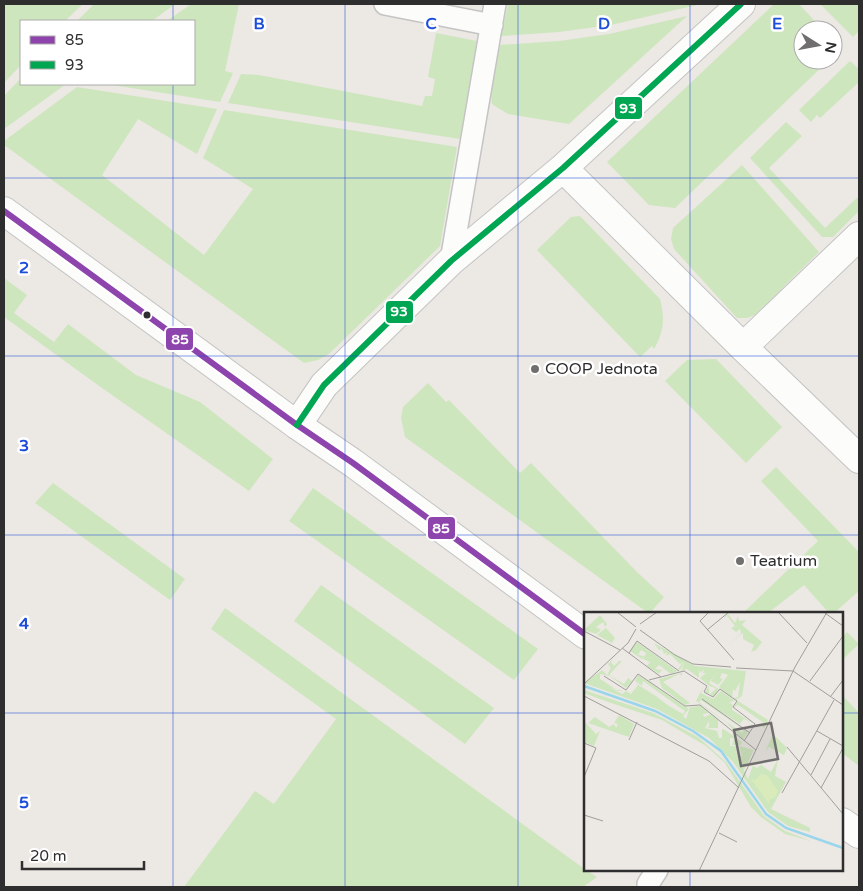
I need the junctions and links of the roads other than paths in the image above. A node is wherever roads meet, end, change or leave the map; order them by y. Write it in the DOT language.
graph roads {
  1 [pos="385,4"];
  2 [pos="495,4"];
  3 [pos="740,4"];
  4 [pos="492,25"];
  5 [pos="563,168"];
  6 [pos="4,211"];
  7 [pos="855,248"];
  8 [pos="450,262"];
  9 [pos="743,347"];
  10 [pos="297,425"];
  11 [pos="859,459"];
  12 [pos="584,634"];
  13 [pos="843,823"];
  14 [pos="859,834"];
  1 -- 4 [label="lane"];
  2 -- 4 [label="lane"];
  3 -- 5 [label="street"];
  4 -- 8 [label="lane"];
  5 -- 8 [label="street"];
  5 -- 9 [label="street"];
  6 -- 10 [label="street"];
  7 -- 9 [label="street"];
  8 -- 10 [label="street"];
  9 -- 11 [label="street"];
  10 -- 12 [label="street"];
  13 -- 14 [label="street"];
}
